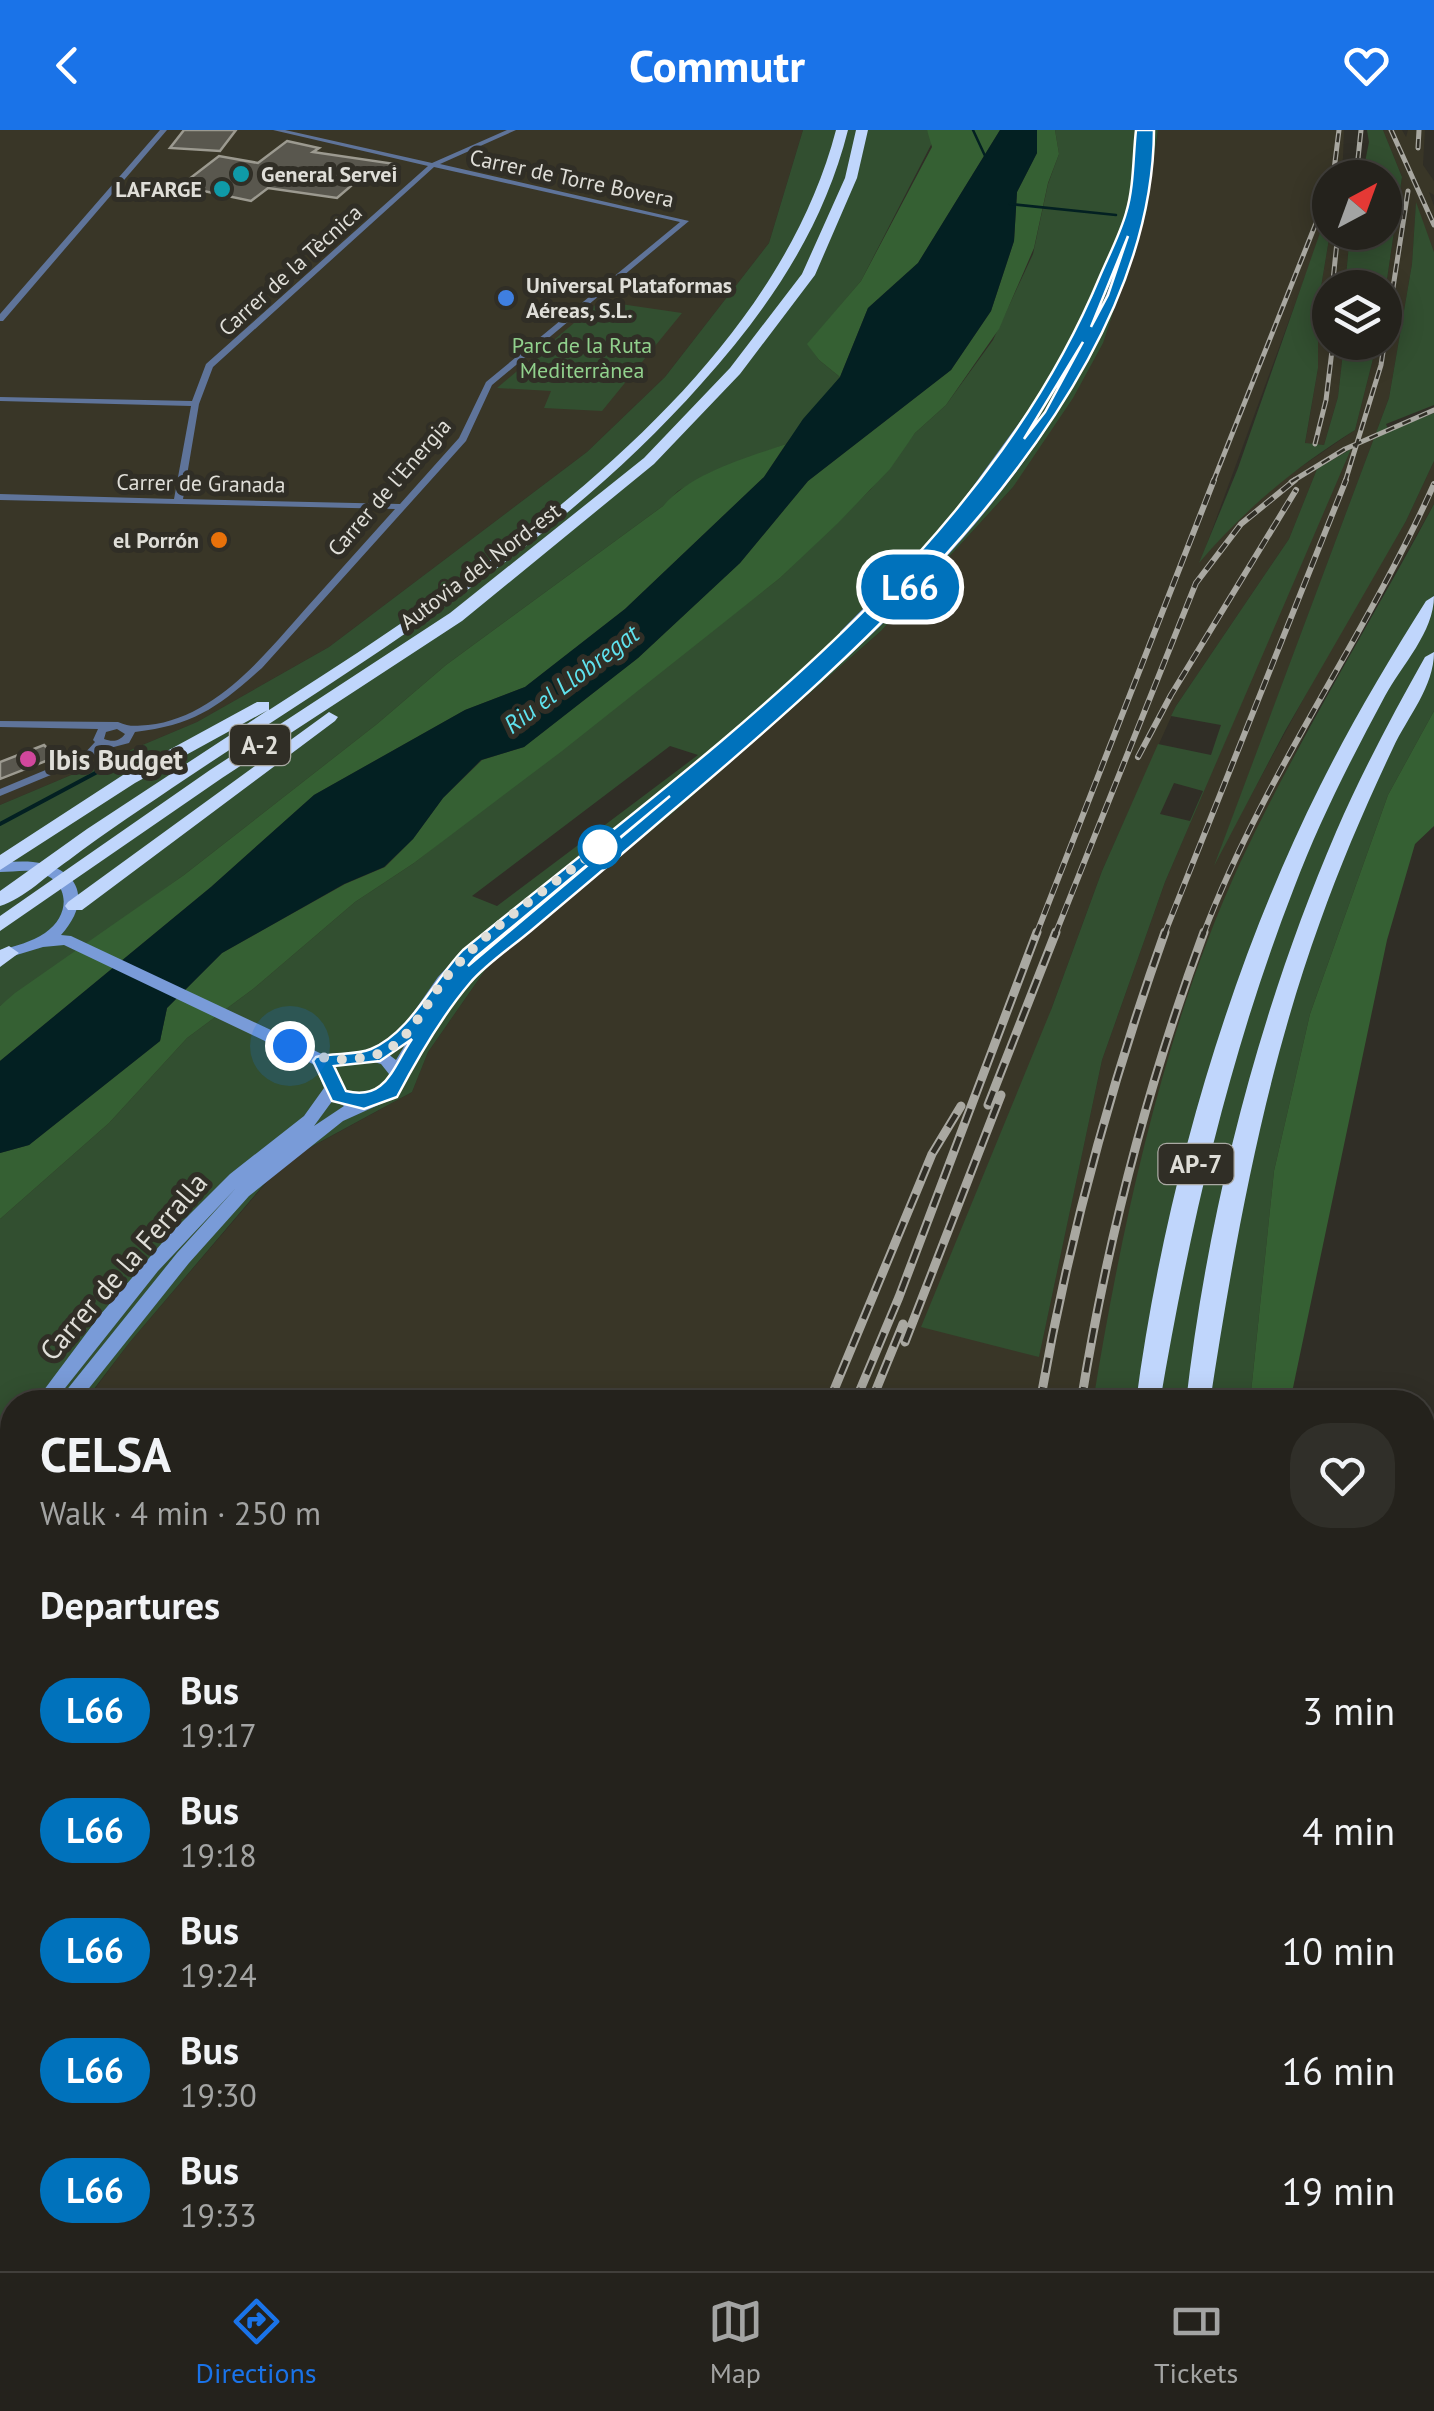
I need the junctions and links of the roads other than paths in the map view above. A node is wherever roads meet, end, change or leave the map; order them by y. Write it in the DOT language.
graph roads {
  1 [pos="164,130"];
  2 [pos="276,130"];
  3 [pos="513,130"];
  4 [pos="842,130"];
  5 [pos="862,130"];
  6 [pos="1141,130"];
  7 [pos="1149,130"];
  8 [pos="432,165"];
  9 [pos="685,221"];
  10 [pos="0,319"];
  11 [pos="0,399"];
  12 [pos="195,404"];
  13 [pos="0,497"];
  14 [pos="178,500"];
  15 [pos="402,507"];
  16 [pos="1434,601"];
  17 [pos="456,618"];
  18 [pos="390,638"];
  19 [pos="1434,657"];
  20 [pos="0,724"];
  21 [pos="75,726"];
  22 [pos="112,726"];
  23 [pos="127,736"];
  24 [pos="99,739"];
  25 [pos="0,793"];
  26 [pos="6,866"];
  27 [pos="0,900"];
  28 [pos="74,900"];
  29 [pos="0,924"];
  30 [pos="65,932"];
  31 [pos="3,956"];
  32 [pos="374,1056"];
  33 [pos="355,1058"];
  34 [pos="322,1061"];
  35 [pos="398,1073"];
  36 [pos="332,1084"];
  37 [pos="364,1102"];
  38 [pos="54,1390"];
  39 [pos="77,1390"];
  40 [pos="1150,1390"];
  41 [pos="1200,1390"];
  1 -- 10 [label="street"];
  2 -- 8 [label="street, Carrer de Torre Bovera"];
  3 -- 8 [label="street, Carrer de la Tècnica"];
  4 -- 18 [label="highway, Autovia del Nord-est / A-2"];
  5 -- 17 [label="highway, Autovia del Nord-est / A-2"];
  6 -- 32 [label="street"];
  7 -- 35 [label="street"];
  8 -- 9 [label="street, Carrer de Torre Bovera"];
  8 -- 12 [label="street, Carrer de la Tècnica"];
  9 -- 15 [label="street, Carrer de l'Energia"];
  11 -- 12 [label="street"];
  12 -- 14 [label="street, Carrer de la Tècnica"];
  13 -- 14 [label="street, Carrer de Granada"];
  14 -- 15 [label="street, Carrer de Granada"];
  15 -- 23 [label="street, Carrer de l'Energia"];
  16 -- 40 [label="highway, AP-7"];
  17 -- 28 [label="highway"];
  17 -- 29 [label="highway, Autovia del Nord-est / A-2"];
  18 -- 26 [label="highway"];
  18 -- 27 [label="highway, Autovia del Nord-est / A-2"];
  19 -- 41 [label="highway, AP-7"];
  20 -- 21 [label="street"];
  21 -- 22 [label="street"];
  21 -- 24 [label="street"];
  22 -- 23 [label="street"];
  22 -- 24 [label="street"];
  23 -- 24 [label="street, Carrer de l'Energia"];
  24 -- 25 [label="street"];
  26 -- 28 [label="street"];
  28 -- 30 [label="street"];
  30 -- 31 [label="street"];
  30 -- 34 [label="street"];
  32 -- 33 [label="street"];
  32 -- 35 [label="street"];
  33 -- 34 [label="street"];
  33 -- 36 [label="street"];
  34 -- 36 [label="street"];
  35 -- 37 [label="street"];
  36 -- 37 [label="street"];
  36 -- 38 [label="street, Carrer de la Ferralla"];
  37 -- 39 [label="street, Carrer de la Ferralla"];
}
